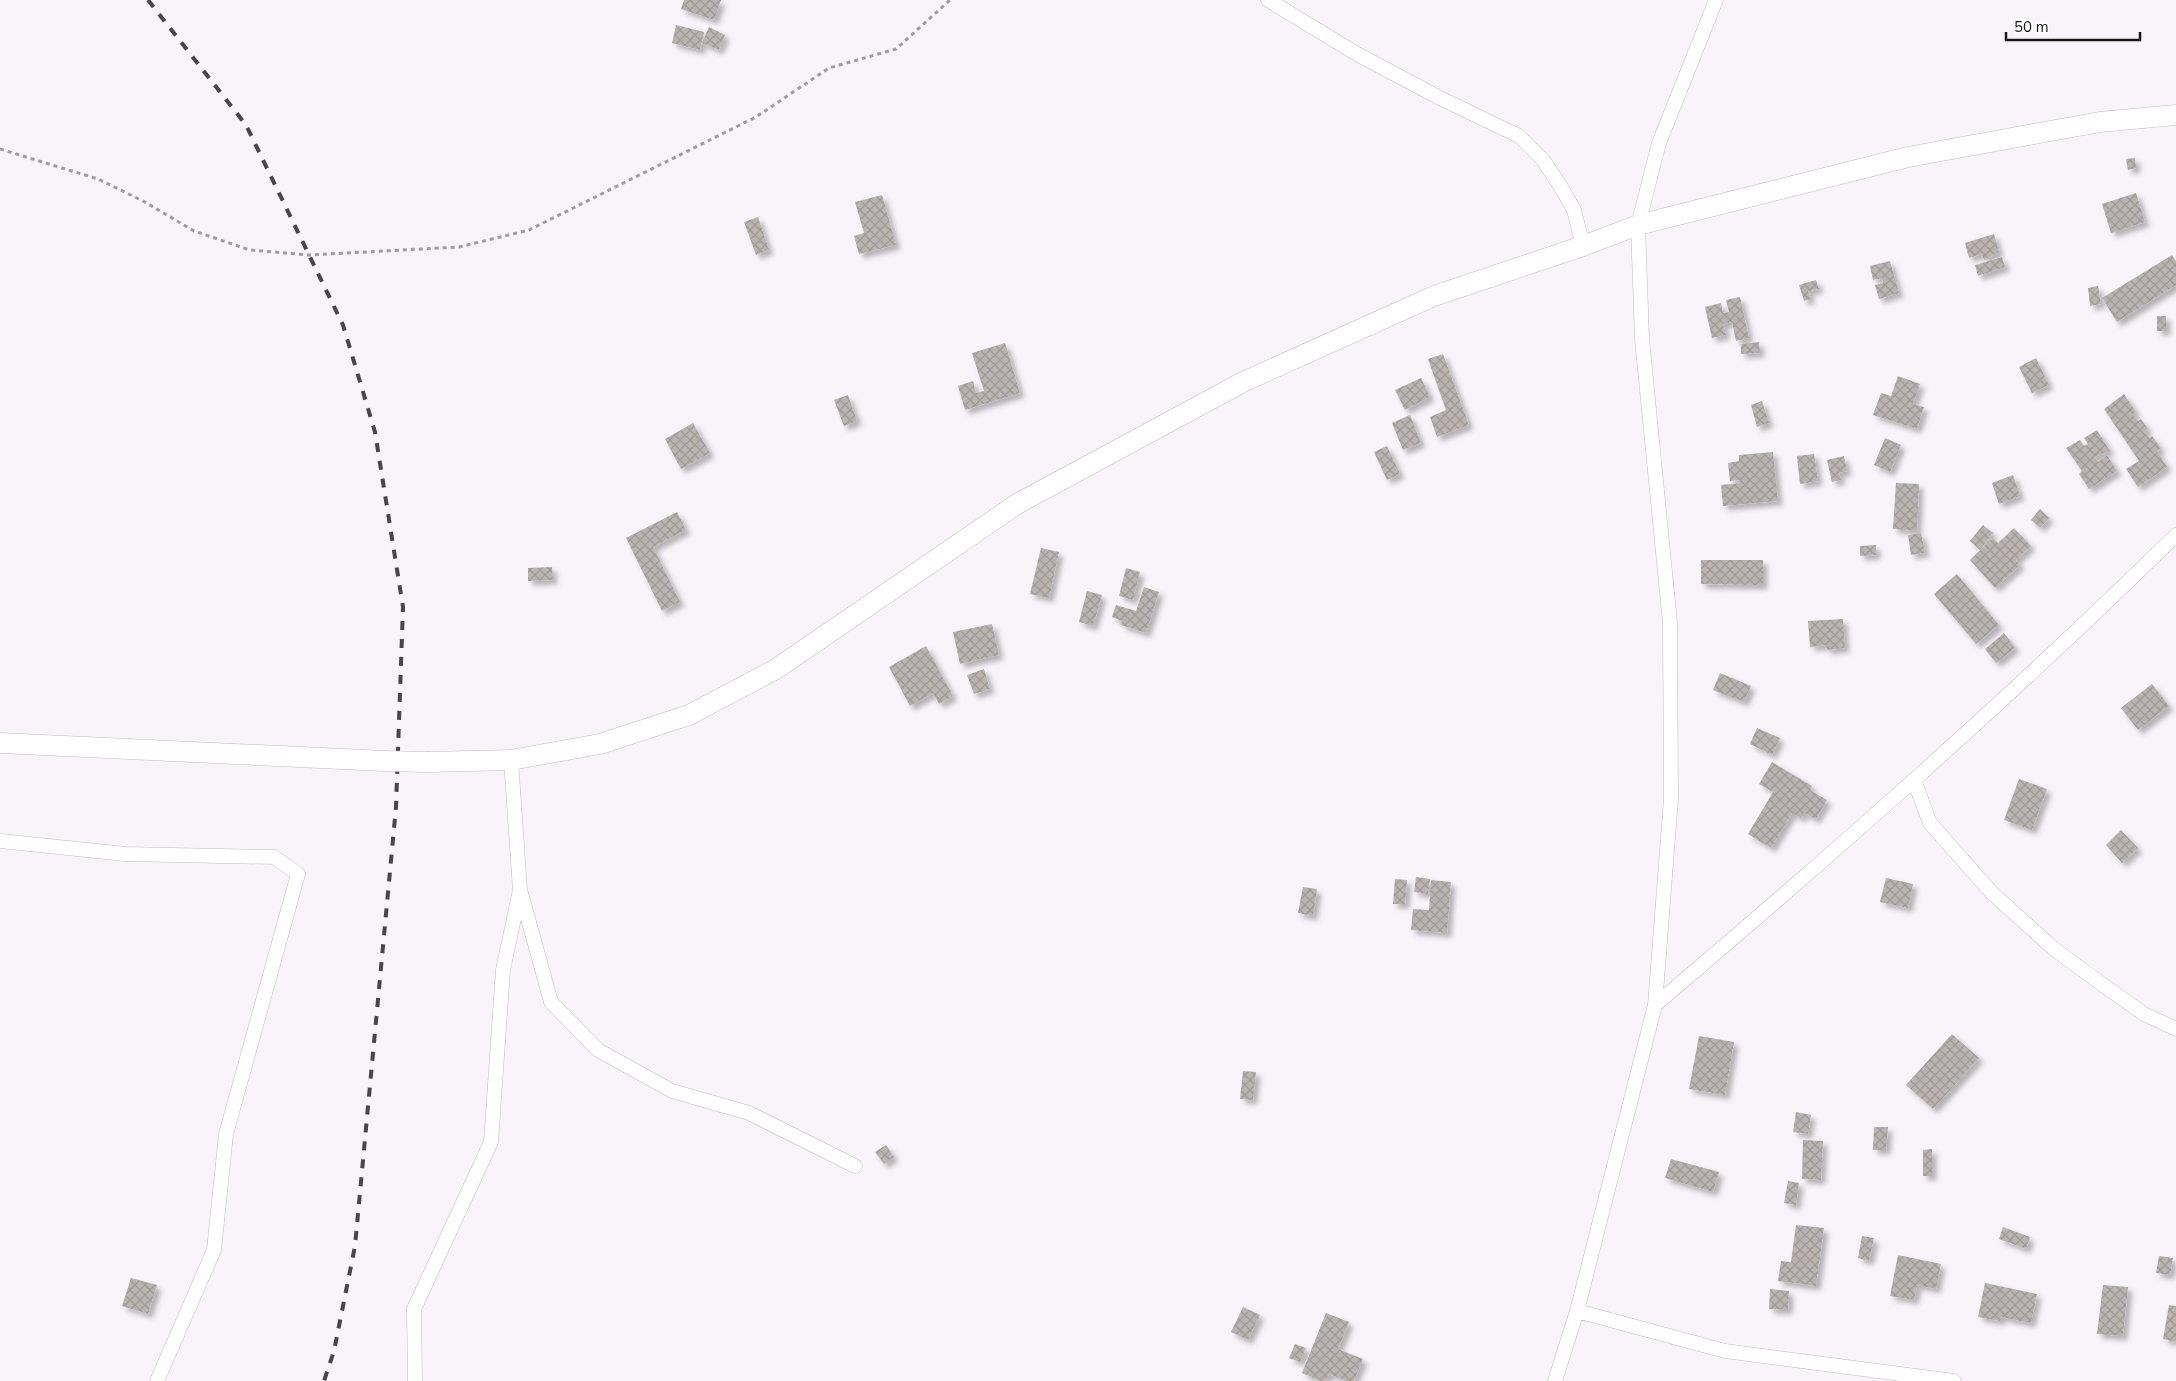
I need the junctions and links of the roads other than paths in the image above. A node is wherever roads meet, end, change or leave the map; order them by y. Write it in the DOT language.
graph roads {
  1 [pos="1268,0"];
  2 [pos="1716,0"];
  3 [pos="2176,116"];
  4 [pos="1638,225"];
  5 [pos="1583,246"];
  6 [pos="2176,535"];
  7 [pos="0,743"];
  8 [pos="511,760"];
  9 [pos="1914,780"];
  10 [pos="0,841"];
  11 [pos="520,890"];
  12 [pos="1656,1005"];
  13 [pos="2176,1029"];
  14 [pos="855,1166"];
  15 [pos="1577,1310"];
  16 [pos="157,1381"];
  17 [pos="415,1381"];
  18 [pos="1555,1381"];
  19 [pos="1954,1381"];
  1 -- 5 [label="street"];
  2 -- 4 [label="street"];
  3 -- 4 [label="main road"];
  4 -- 5 [label="main road"];
  4 -- 12 [label="street"];
  5 -- 8 [label="main road"];
  6 -- 9 [label="street"];
  7 -- 8 [label="main road, bridge"];
  8 -- 11 [label="street"];
  9 -- 12 [label="street"];
  9 -- 13 [label="street"];
  10 -- 16 [label="street"];
  11 -- 14 [label="street"];
  11 -- 17 [label="street"];
  12 -- 15 [label="street"];
  15 -- 18 [label="street"];
  15 -- 19 [label="street"];
}
